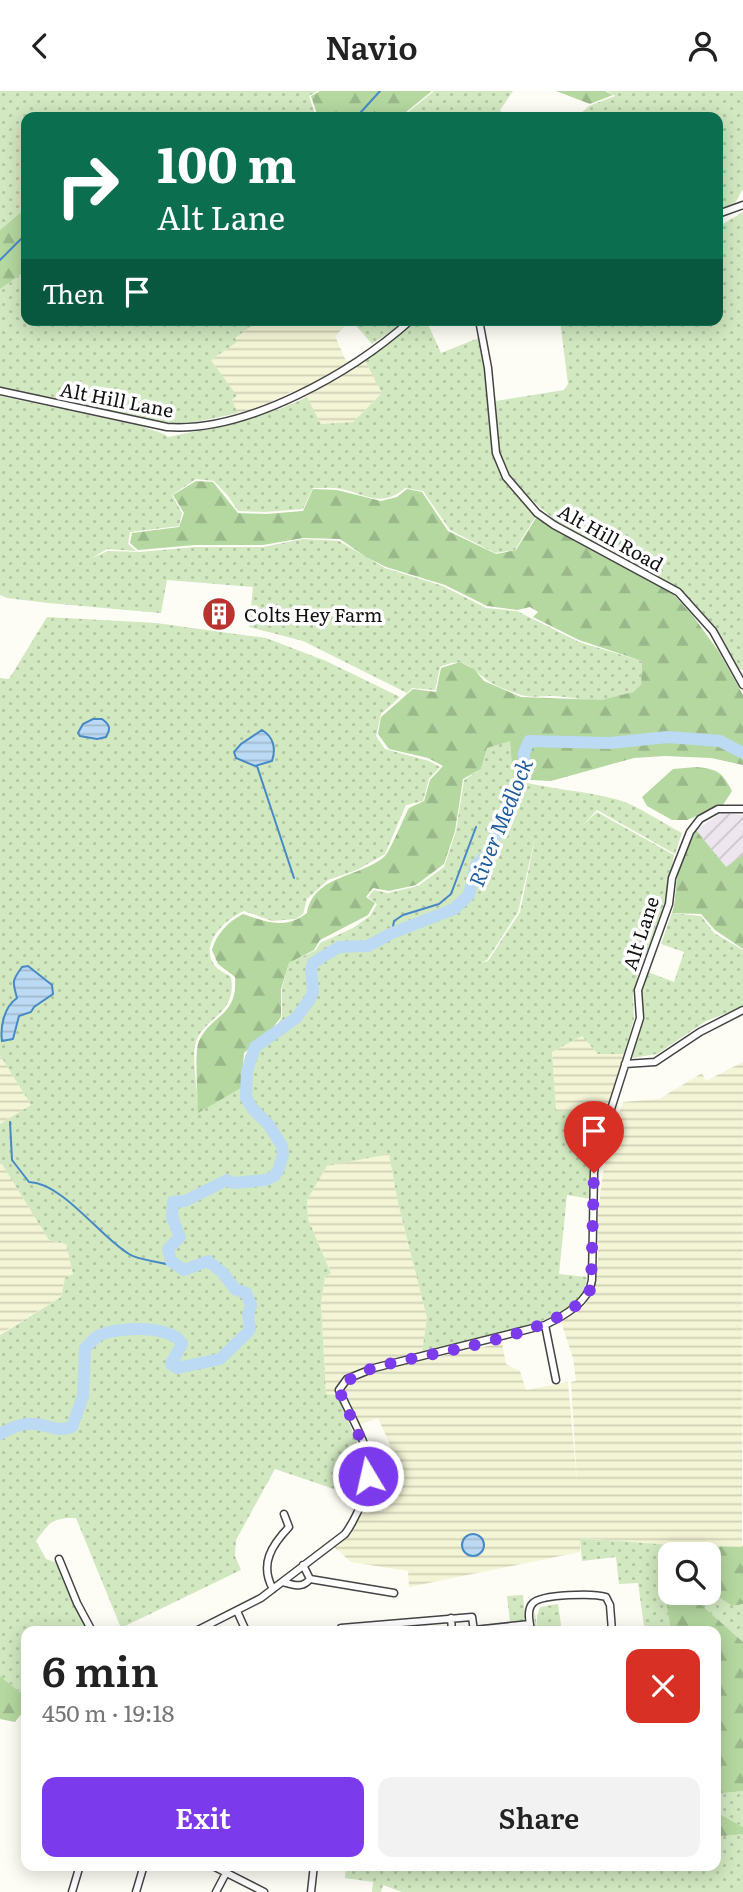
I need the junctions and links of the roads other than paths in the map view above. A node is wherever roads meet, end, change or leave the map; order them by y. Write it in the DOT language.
graph roads {
  1 [pos="743,205"];
  2 [pos="723,212"];
  3 [pos="403,326"];
  4 [pos="480,326"];
  5 [pos="0,391"];
  6 [pos="743,685"];
  7 [pos="743,809"];
  8 [pos="743,1010"];
  9 [pos="625,1064"];
  10 [pos="545,1325"];
  11 [pos="556,1380"];
  12 [pos="284,1514"];
  13 [pos="59,1559"];
  14 [pos="303,1565"];
  15 [pos="310,1579"];
  16 [pos="283,1582"];
  17 [pos="274,1589"];
  18 [pos="394,1593"];
  19 [pos="237,1611"];
  20 [pos="451,1618"];
  21 [pos="89,1626"];
  22 [pos="206,1626"];
  23 [pos="244,1626"];
  24 [pos="403,1626"];
  25 [pos="452,1626"];
  26 [pos="473,1626"];
  27 [pos="530,1626"];
  28 [pos="612,1626"];
  29 [pos="78,1871"];
  30 [pos="142,1871"];
  31 [pos="222,1871"];
  32 [pos="313,1871"];
  33 [pos="226,1873"];
  34 [pos="72,1892"];
  35 [pos="136,1892"];
  36 [pos="216,1892"];
  37 [pos="264,1892"];
  38 [pos="311,1892"];
  1 -- 2 [label="street"];
  3 -- 5 [label="street, Alt Hill Lane"];
  4 -- 6 [label="street, Alt Hill Road"];
  7 -- 9 [label="street, Alt Lane"];
  8 -- 9 [label="street"];
  9 -- 10 [label="street, Alt Lane"];
  10 -- 11 [label="street"];
  10 -- 14 [label="street, Alt Lane"];
  12 -- 17 [label="street"];
  13 -- 21 [label="street"];
  14 -- 15 [label="street"];
  14 -- 16 [label="street, Alt Lane"];
  15 -- 16 [label="street"];
  15 -- 18 [label="street"];
  16 -- 17 [label="street, Alt Lane"];
  17 -- 19 [label="street, Alt Lane"];
  19 -- 22 [label="street, Alt Lane"];
  19 -- 23 [label="street"];
  20 -- 24 [label="street"];
  20 -- 25 [label="street"];
  20 -- 26 [label="street"];
  27 -- 28 [label="street"];
  29 -- 34 [label="street"];
  30 -- 35 [label="street"];
  31 -- 33 [label="street"];
  32 -- 38 [label="street"];
  33 -- 36 [label="street"];
  33 -- 37 [label="street"];
}
